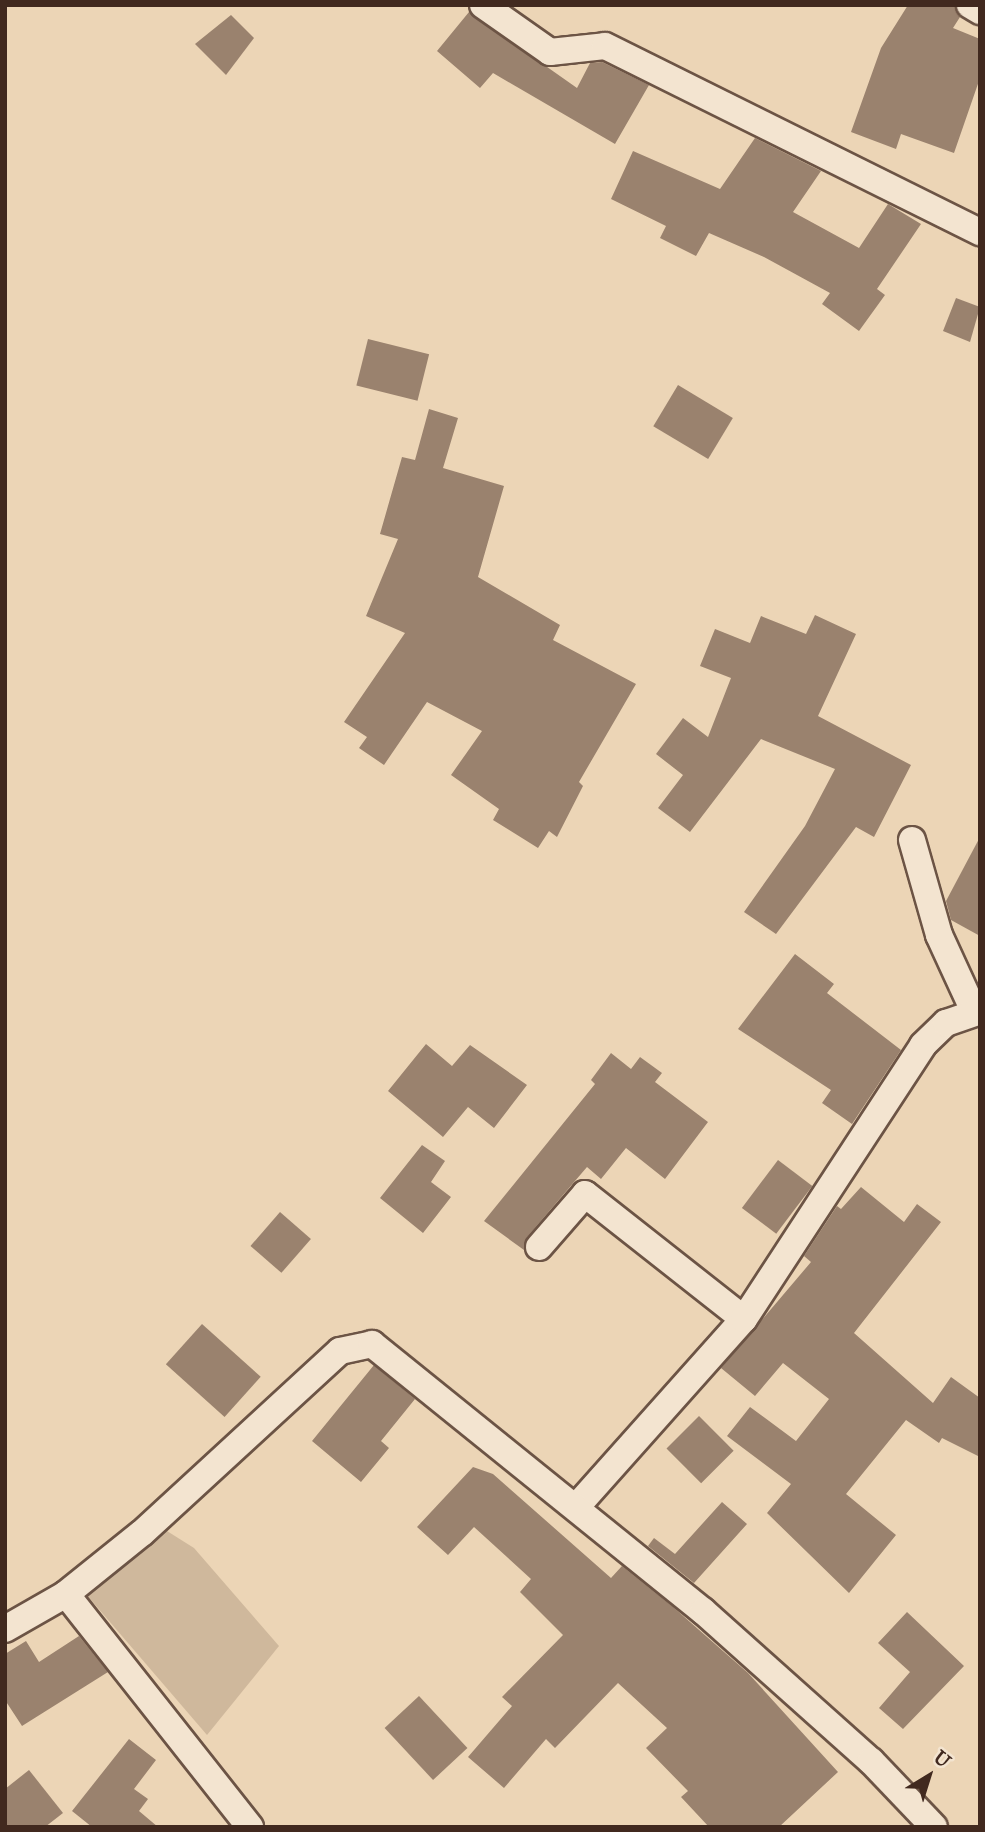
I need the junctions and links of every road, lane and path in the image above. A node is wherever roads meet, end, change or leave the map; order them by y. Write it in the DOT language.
graph roads {
  1 [pos="483,5"];
  2 [pos="970,5"];
  3 [pos="980,10"];
  4 [pos="980,232"];
  5 [pos="912,840"];
  6 [pos="977,1011"];
  7 [pos="539,1247"];
  8 [pos="744,1319"];
  9 [pos="578,1505"];
  10 [pos="66,1594"];
  11 [pos="5,1629"];
  12 [pos="250,1827"];
  13 [pos="934,1827"];
  1 -- 4 [label="street"];
  2 -- 3 [label="street"];
  5 -- 6 [label="street"];
  6 -- 8 [label="street"];
  7 -- 8 [label="street"];
  8 -- 9 [label="street"];
  9 -- 10 [label="street"];
  9 -- 13 [label="street"];
  10 -- 11 [label="street"];
  10 -- 12 [label="street"];
}
